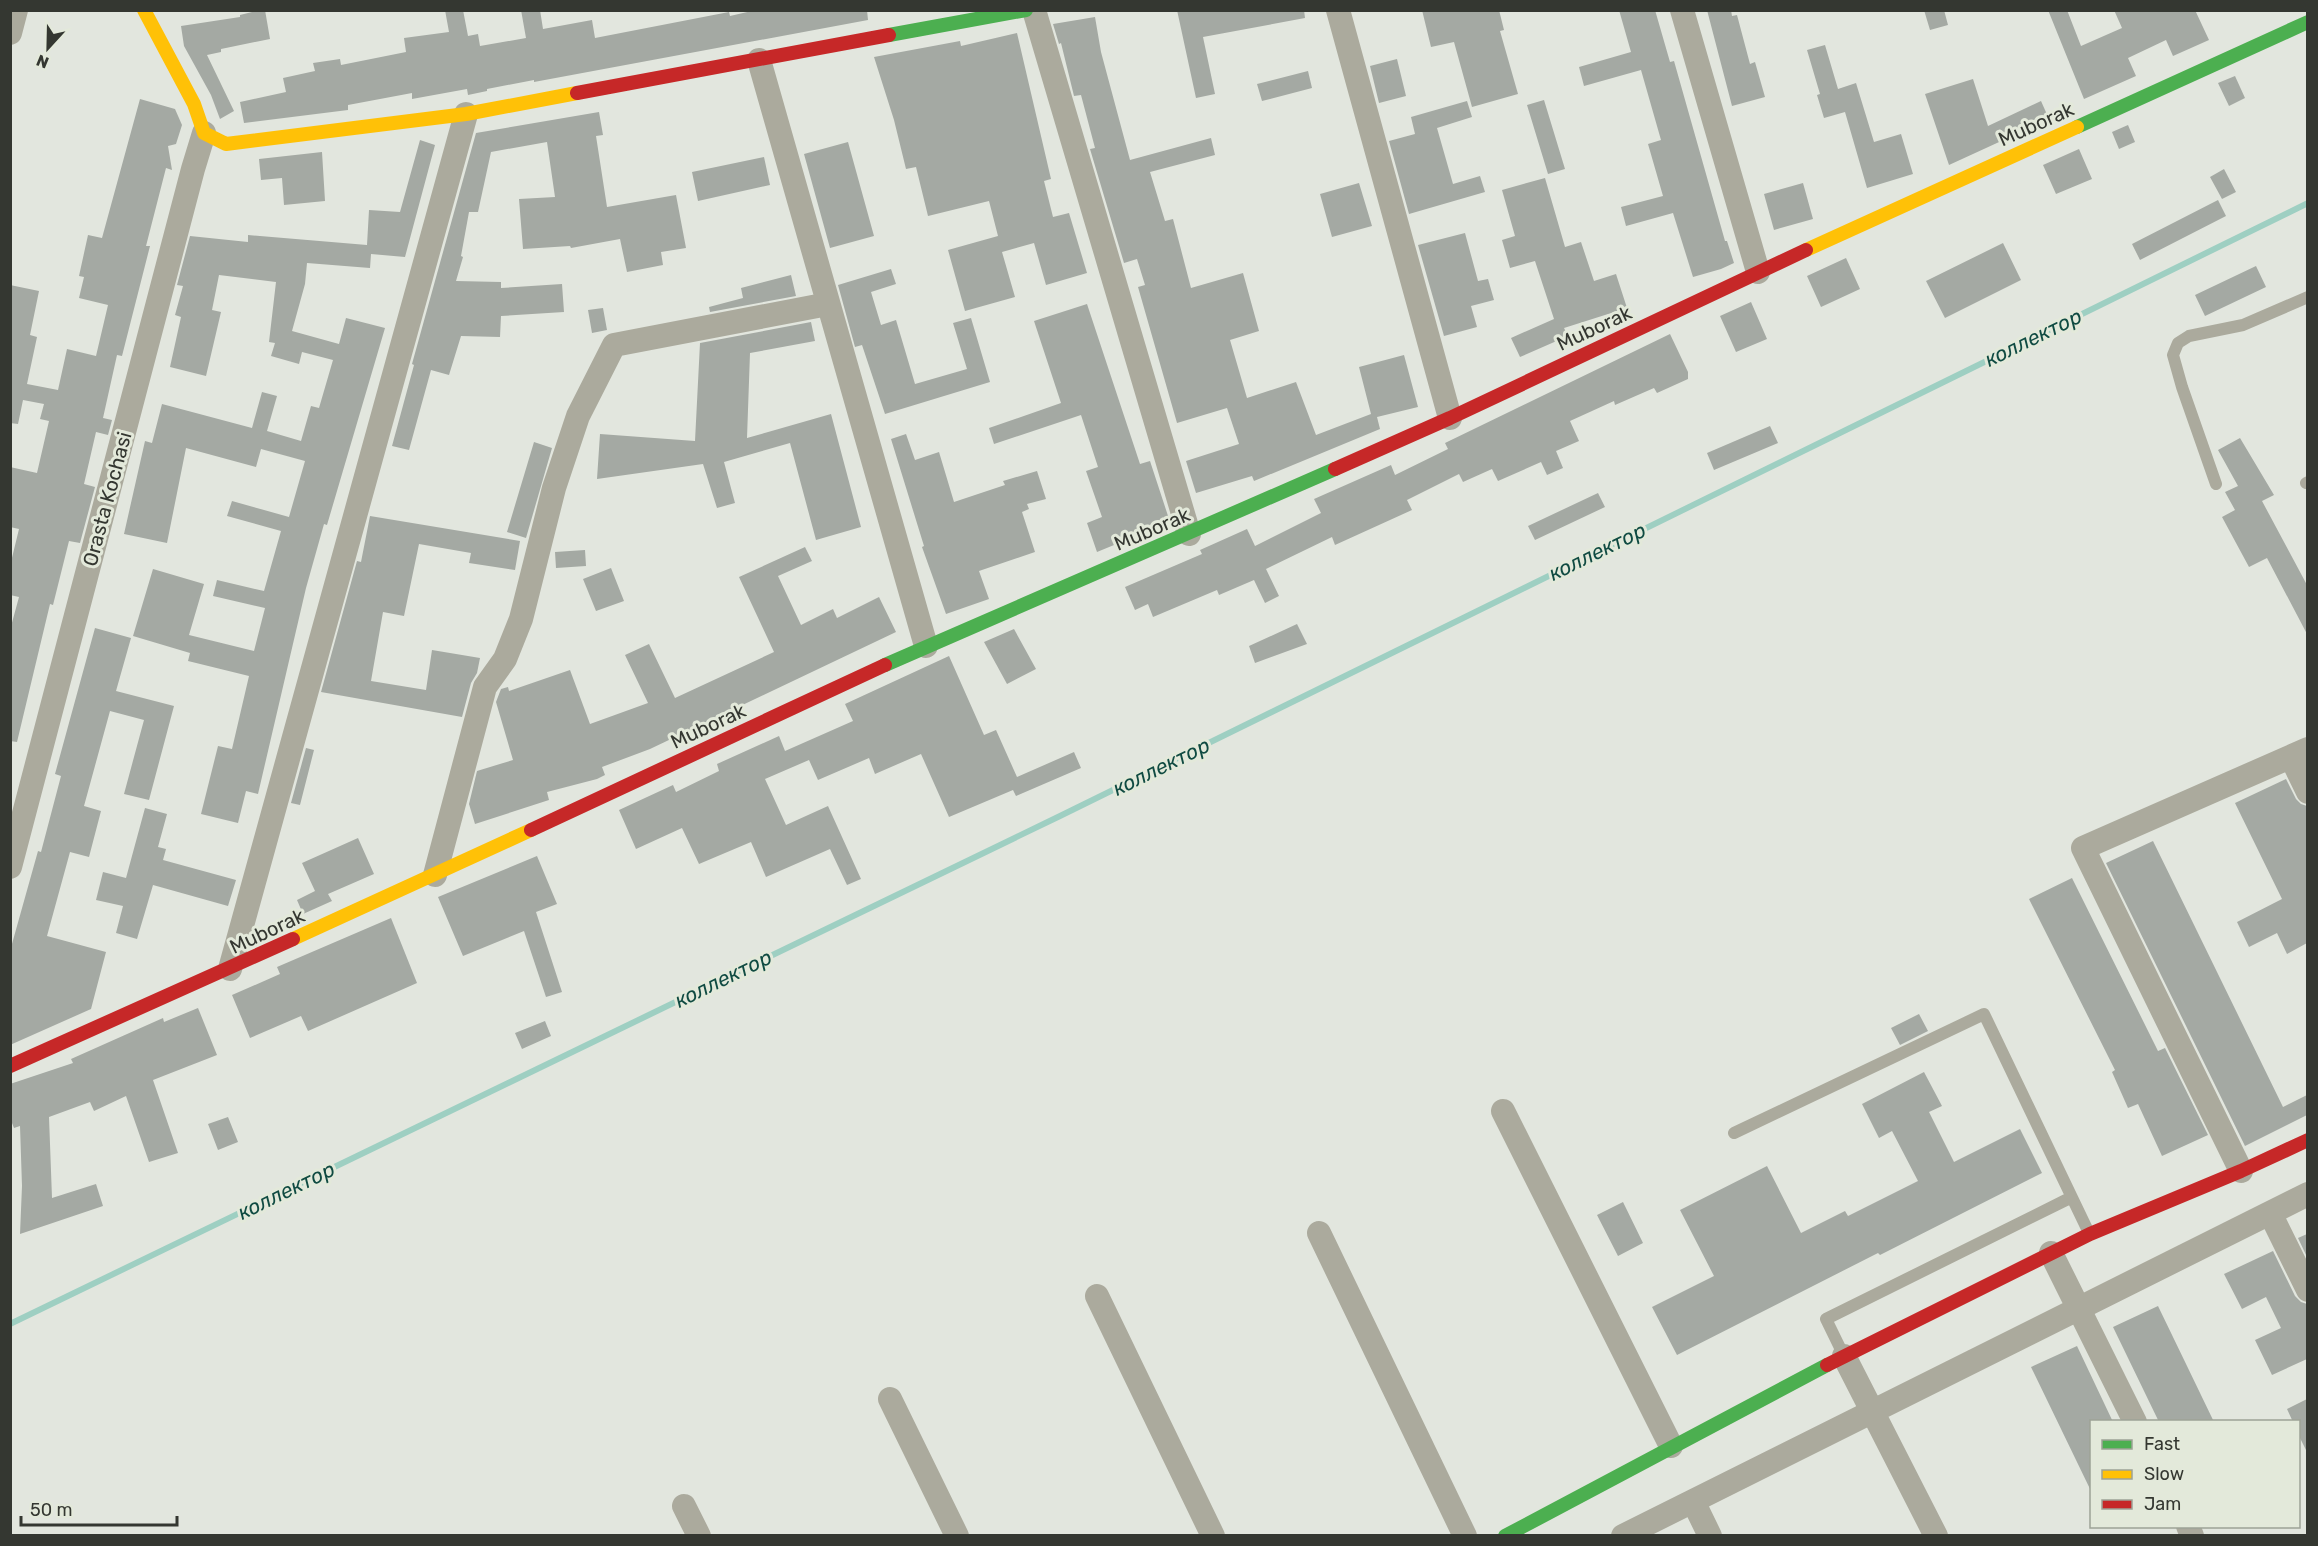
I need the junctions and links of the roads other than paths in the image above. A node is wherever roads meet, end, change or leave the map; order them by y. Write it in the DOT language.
graph roads {
  1 [pos="16,10"];
  2 [pos="144,10"];
  3 [pos="1026,10"];
  4 [pos="1034,10"];
  5 [pos="1338,10"];
  6 [pos="1683,10"];
  7 [pos="2307,22"];
  8 [pos="10,33"];
  9 [pos="759,60"];
  10 [pos="466,114"];
  11 [pos="204,133"];
  12 [pos="1758,272"];
  13 [pos="2307,297"];
  14 [pos="828,304"];
  15 [pos="1450,418"];
  16 [pos="2216,484"];
  17 [pos="1189,534"];
  18 [pos="926,646"];
  19 [pos="2299,753"];
  20 [pos="2307,792"];
  21 [pos="10,867"];
  22 [pos="435,876"];
  23 [pos="230,969"];
  24 [pos="10,1066"];
  25 [pos="1503,1111"];
  26 [pos="1734,1133"];
  27 [pos="2307,1140"];
  28 [pos="2241,1171"];
  29 [pos="2307,1194"];
  30 [pos="2070,1198"];
  31 [pos="2270,1213"];
  32 [pos="1319,1233"];
  33 [pos="2090,1234"];
  34 [pos="2051,1253"];
  35 [pos="2307,1290"];
  36 [pos="1097,1296"];
  37 [pos="2079,1308"];
  38 [pos="1844,1356"];
  39 [pos="890,1399"];
  40 [pos="1872,1411"];
  41 [pos="2134,1420"];
  42 [pos="1671,1446"];
  43 [pos="1693,1501"];
  44 [pos="684,1506"];
  45 [pos="699,1536"];
  46 [pos="957,1536"];
  47 [pos="1213,1536"];
  48 [pos="1465,1536"];
  49 [pos="1505,1536"];
  50 [pos="1623,1536"];
  51 [pos="1710,1536"];
  52 [pos="1936,1536"];
  1 -- 8 [label="street"];
  2 -- 11 [label="street"];
  3 -- 9 [label="street"];
  4 -- 17 [label="street"];
  5 -- 15 [label="street"];
  6 -- 12 [label="street"];
  7 -- 12 [label="street, Muborak"];
  9 -- 10 [label="street"];
  9 -- 14 [label="street"];
  10 -- 11 [label="street"];
  10 -- 23 [label="street"];
  11 -- 21 [label="street, Orasta Kochasi"];
  12 -- 15 [label="street, Muborak"];
  13 -- 16 [label="lane"];
  14 -- 18 [label="street"];
  14 -- 22 [label="street"];
  15 -- 17 [label="street, Muborak"];
  17 -- 18 [label="street, Muborak"];
  18 -- 22 [label="street, Muborak"];
  19 -- 20 [label="street"];
  19 -- 28 [label="street"];
  22 -- 23 [label="street, Muborak"];
  23 -- 24 [label="street, Muborak"];
  25 -- 42 [label="street"];
  26 -- 30 [label="lane"];
  27 -- 28 [label="street"];
  28 -- 33 [label="street"];
  29 -- 31 [label="street"];
  30 -- 33 [label="lane"];
  30 -- 38 [label="lane"];
  31 -- 35 [label="street"];
  31 -- 37 [label="street"];
  32 -- 48 [label="street"];
  33 -- 34 [label="street"];
  34 -- 37 [label="street"];
  34 -- 38 [label="street"];
  36 -- 47 [label="street"];
  37 -- 40 [label="street"];
  37 -- 41 [label="street"];
  38 -- 40 [label="street"];
  38 -- 42 [label="street"];
  39 -- 46 [label="street"];
  40 -- 43 [label="street"];
  40 -- 52 [label="street"];
  42 -- 49 [label="street"];
  43 -- 50 [label="street"];
  43 -- 51 [label="street"];
  44 -- 45 [label="street"];
}
